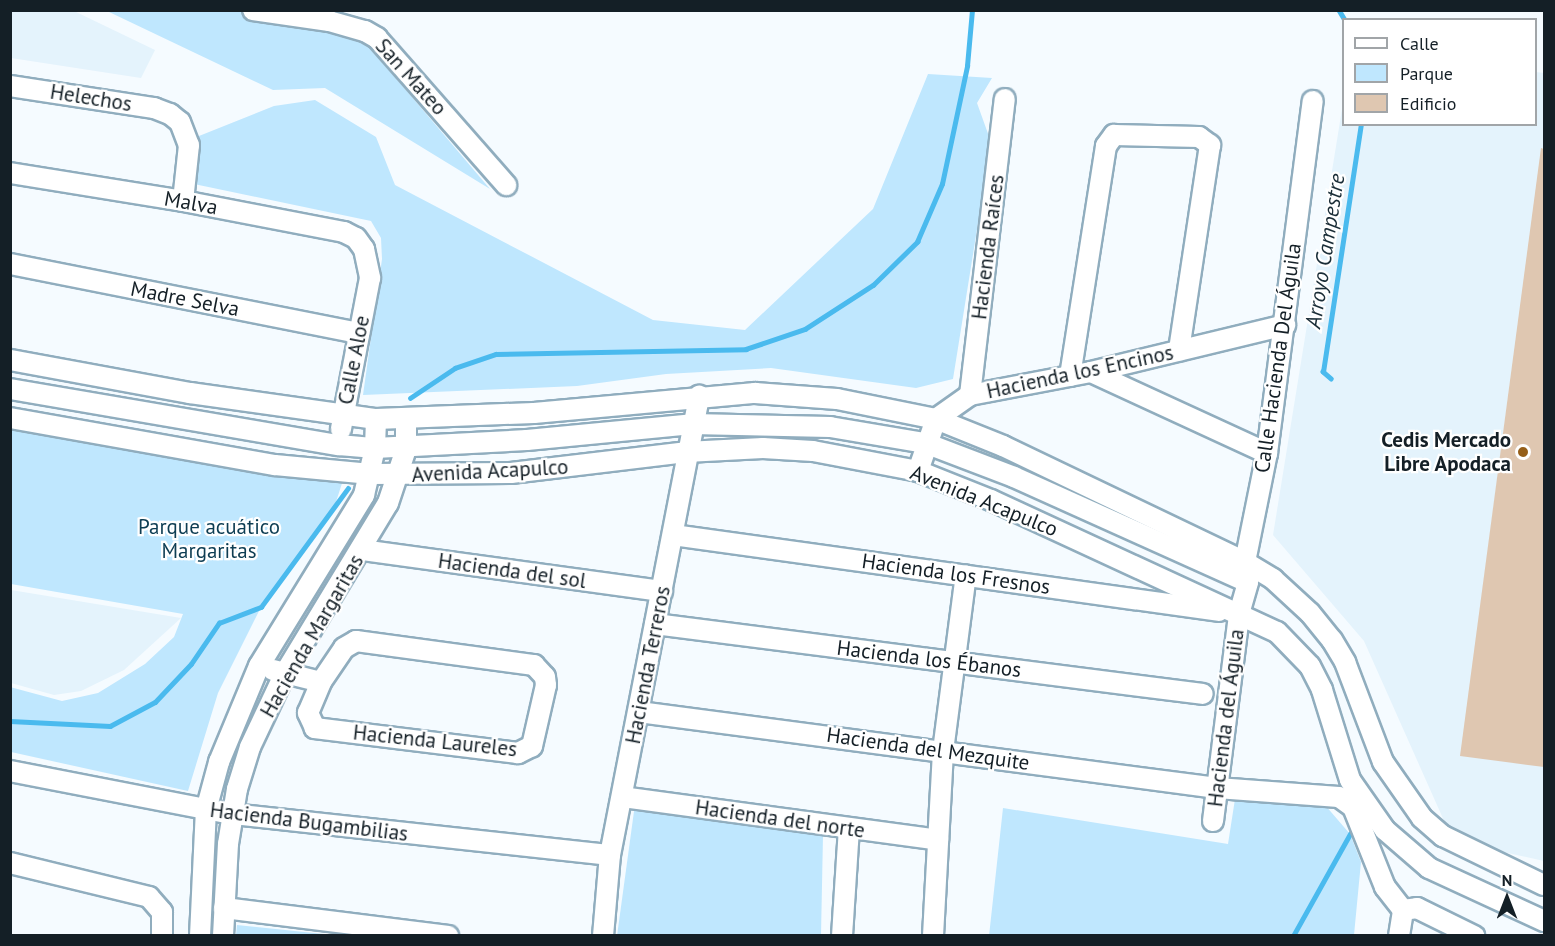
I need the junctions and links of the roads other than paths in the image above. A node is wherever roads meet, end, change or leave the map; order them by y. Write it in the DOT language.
graph roads {
  1 [pos="253,10"];
  2 [pos="10,86"];
  3 [pos="1005,99"];
  4 [pos="1313,101"];
  5 [pos="10,173"];
  6 [pos="506,185"];
  7 [pos="183,201"];
  8 [pos="364,249"];
  9 [pos="10,264"];
  10 [pos="1285,325"];
  11 [pos="359,333"];
  12 [pos="1179,351"];
  13 [pos="10,360"];
  14 [pos="1091,372"];
  15 [pos="1070,376"];
  16 [pos="10,389"];
  17 [pos="970,395"];
  18 [pos="699,396"];
  19 [pos="343,416"];
  20 [pos="10,418"];
  21 [pos="406,418"];
  22 [pos="376,419"];
  23 [pos="936,419"];
  24 [pos="693,424"];
  25 [pos="925,443"];
  26 [pos="339,445"];
  27 [pos="375,448"];
  28 [pos="405,449"];
  29 [pos="686,452"];
  30 [pos="1267,453"];
  31 [pos="333,471"];
  32 [pos="918,471"];
  33 [pos="370,474"];
  34 [pos="400,475"];
  35 [pos="673,535"];
  36 [pos="362,550"];
  37 [pos="1245,562"];
  38 [pos="966,575"];
  39 [pos="1248,582"];
  40 [pos="662,591"];
  41 [pos="1239,614"];
  42 [pos="655,624"];
  43 [pos="955,663"];
  44 [pos="259,666"];
  45 [pos="285,673"];
  46 [pos="321,682"];
  47 [pos="1203,694"];
  48 [pos="639,712"];
  49 [pos="943,751"];
  50 [pos="10,771"];
  51 [pos="1217,788"];
  52 [pos="622,797"];
  53 [pos="206,810"];
  54 [pos="232,814"];
  55 [pos="1213,821"];
  56 [pos="849,829"];
  57 [pos="938,840"];
  58 [pos="610,855"];
  59 [pos="10,864"];
  60 [pos="1545,885"];
  61 [pos="224,908"];
  62 [pos="1403,910"];
  63 [pos="1545,921"];
  64 [pos="162,936"];
  65 [pos="200,936"];
  66 [pos="223,936"];
  67 [pos="448,936"];
  68 [pos="603,936"];
  69 [pos="843,936"];
  70 [pos="933,936"];
  71 [pos="1399,936"];
  72 [pos="1474,936"];
  1 -- 6 [label="street, San Mateo"];
  2 -- 7 [label="street, Helechos"];
  3 -- 17 [label="street, Hacienda Raíces"];
  4 -- 10 [label="street, Calle Hacienda Del Águila"];
  5 -- 7 [label="street, Malva"];
  7 -- 8 [label="street, Malva"];
  8 -- 11 [label="street, Calle Aloe"];
  9 -- 11 [label="street, Madre Selva"];
  10 -- 12 [label="street, Hacienda los Encinos"];
  10 -- 30 [label="street, Calle Hacienda Del Águila"];
  11 -- 19 [label="street, Calle Aloe"];
  12 -- 14 [label="street, Hacienda los Encinos"];
  12 -- 15 [label="street"];
  13 -- 19 [label="street"];
  14 -- 15 [label="street, Hacienda los Encinos"];
  14 -- 30 [label="street"];
  15 -- 17 [label="street, Hacienda los Encinos"];
  16 -- 26 [label="street"];
  17 -- 23 [label="street, Hacienda los Encinos"];
  18 -- 21 [label="street"];
  18 -- 23 [label="street"];
  18 -- 24 [label="street, Hacienda Terreros"];
  19 -- 22 [label="street"];
  19 -- 26 [label="street, Calle Aloe"];
  20 -- 31 [label="street, Avenida Acapulco"];
  21 -- 22 [label="street"];
  21 -- 28 [label="street, Hacienda Margaritas"];
  22 -- 27 [label="street, Hacienda Margaritas"];
  23 -- 25 [label="street"];
  23 -- 37 [label="street"];
  24 -- 25 [label="street, Avenida Acapulco"];
  24 -- 28 [label="street, Avenida Acapulco"];
  24 -- 29 [label="street, Hacienda Terreros"];
  25 -- 32 [label="street"];
  25 -- 39 [label="street, Avenida Acapulco"];
  26 -- 27 [label="street"];
  26 -- 31 [label="street, Calle Aloe"];
  27 -- 28 [label="street"];
  27 -- 33 [label="street, Hacienda Margaritas"];
  28 -- 34 [label="street, Hacienda Margaritas"];
  29 -- 32 [label="street, Avenida Acapulco"];
  29 -- 34 [label="street, Avenida Acapulco"];
  29 -- 35 [label="street, Hacienda Terreros"];
  30 -- 37 [label="street, Calle Hacienda Del Águila"];
  31 -- 33 [label="street, Avenida Acapulco"];
  32 -- 41 [label="street, Avenida Acapulco"];
  33 -- 34 [label="street, Avenida Acapulco"];
  33 -- 44 [label="street, Hacienda Margaritas"];
  34 -- 36 [label="street, Hacienda Margaritas"];
  35 -- 38 [label="street, Hacienda los Fresnos"];
  35 -- 40 [label="street, Hacienda Terreros"];
  36 -- 40 [label="street, Hacienda del sol"];
  36 -- 45 [label="street, Hacienda Margaritas"];
  37 -- 39 [label="street, Calle Hacienda Del Águila"];
  37 -- 60 [label="street"];
  38 -- 41 [label="street, Hacienda los Fresnos"];
  38 -- 43 [label="street"];
  39 -- 41 [label="street, Calle Hacienda Del Águila"];
  40 -- 42 [label="street, Hacienda Terreros"];
  41 -- 51 [label="street, Hacienda del Águila"];
  41 -- 63 [label="street, Avenida Acapulco"];
  42 -- 43 [label="street, Hacienda los Ébanos"];
  42 -- 48 [label="street, Hacienda Terreros"];
  43 -- 47 [label="street, Hacienda los Ébanos"];
  43 -- 49 [label="street"];
  44 -- 45 [label="street"];
  44 -- 53 [label="street, Hacienda Margaritas"];
  45 -- 46 [label="street"];
  45 -- 54 [label="street, Hacienda Margaritas"];
  46 -- 46 [label="street, Hacienda Laureles"];
  48 -- 49 [label="street, Hacienda del Mezquite"];
  48 -- 52 [label="street, Hacienda Terreros"];
  49 -- 51 [label="street, Hacienda del Mezquite"];
  49 -- 57 [label="street"];
  50 -- 53 [label="street, Hacienda Bugambilias"];
  51 -- 55 [label="street, Hacienda del Águila"];
  51 -- 62 [label="street, Hacienda del Mezquite"];
  52 -- 56 [label="street, Hacienda del norte"];
  52 -- 58 [label="street, Hacienda Terreros"];
  53 -- 54 [label="street, Hacienda Bugambilias"];
  53 -- 65 [label="street, Hacienda Margaritas"];
  54 -- 58 [label="street, Hacienda Bugambilias"];
  54 -- 61 [label="street, Hacienda Margaritas"];
  56 -- 57 [label="street, Hacienda del norte"];
  56 -- 69 [label="street"];
  57 -- 70 [label="street"];
  58 -- 68 [label="street, Hacienda Terreros"];
  59 -- 64 [label="street"];
  61 -- 66 [label="street, Hacienda Margaritas"];
  61 -- 67 [label="street"];
  62 -- 71 [label="street"];
  62 -- 72 [label="street"];
}
